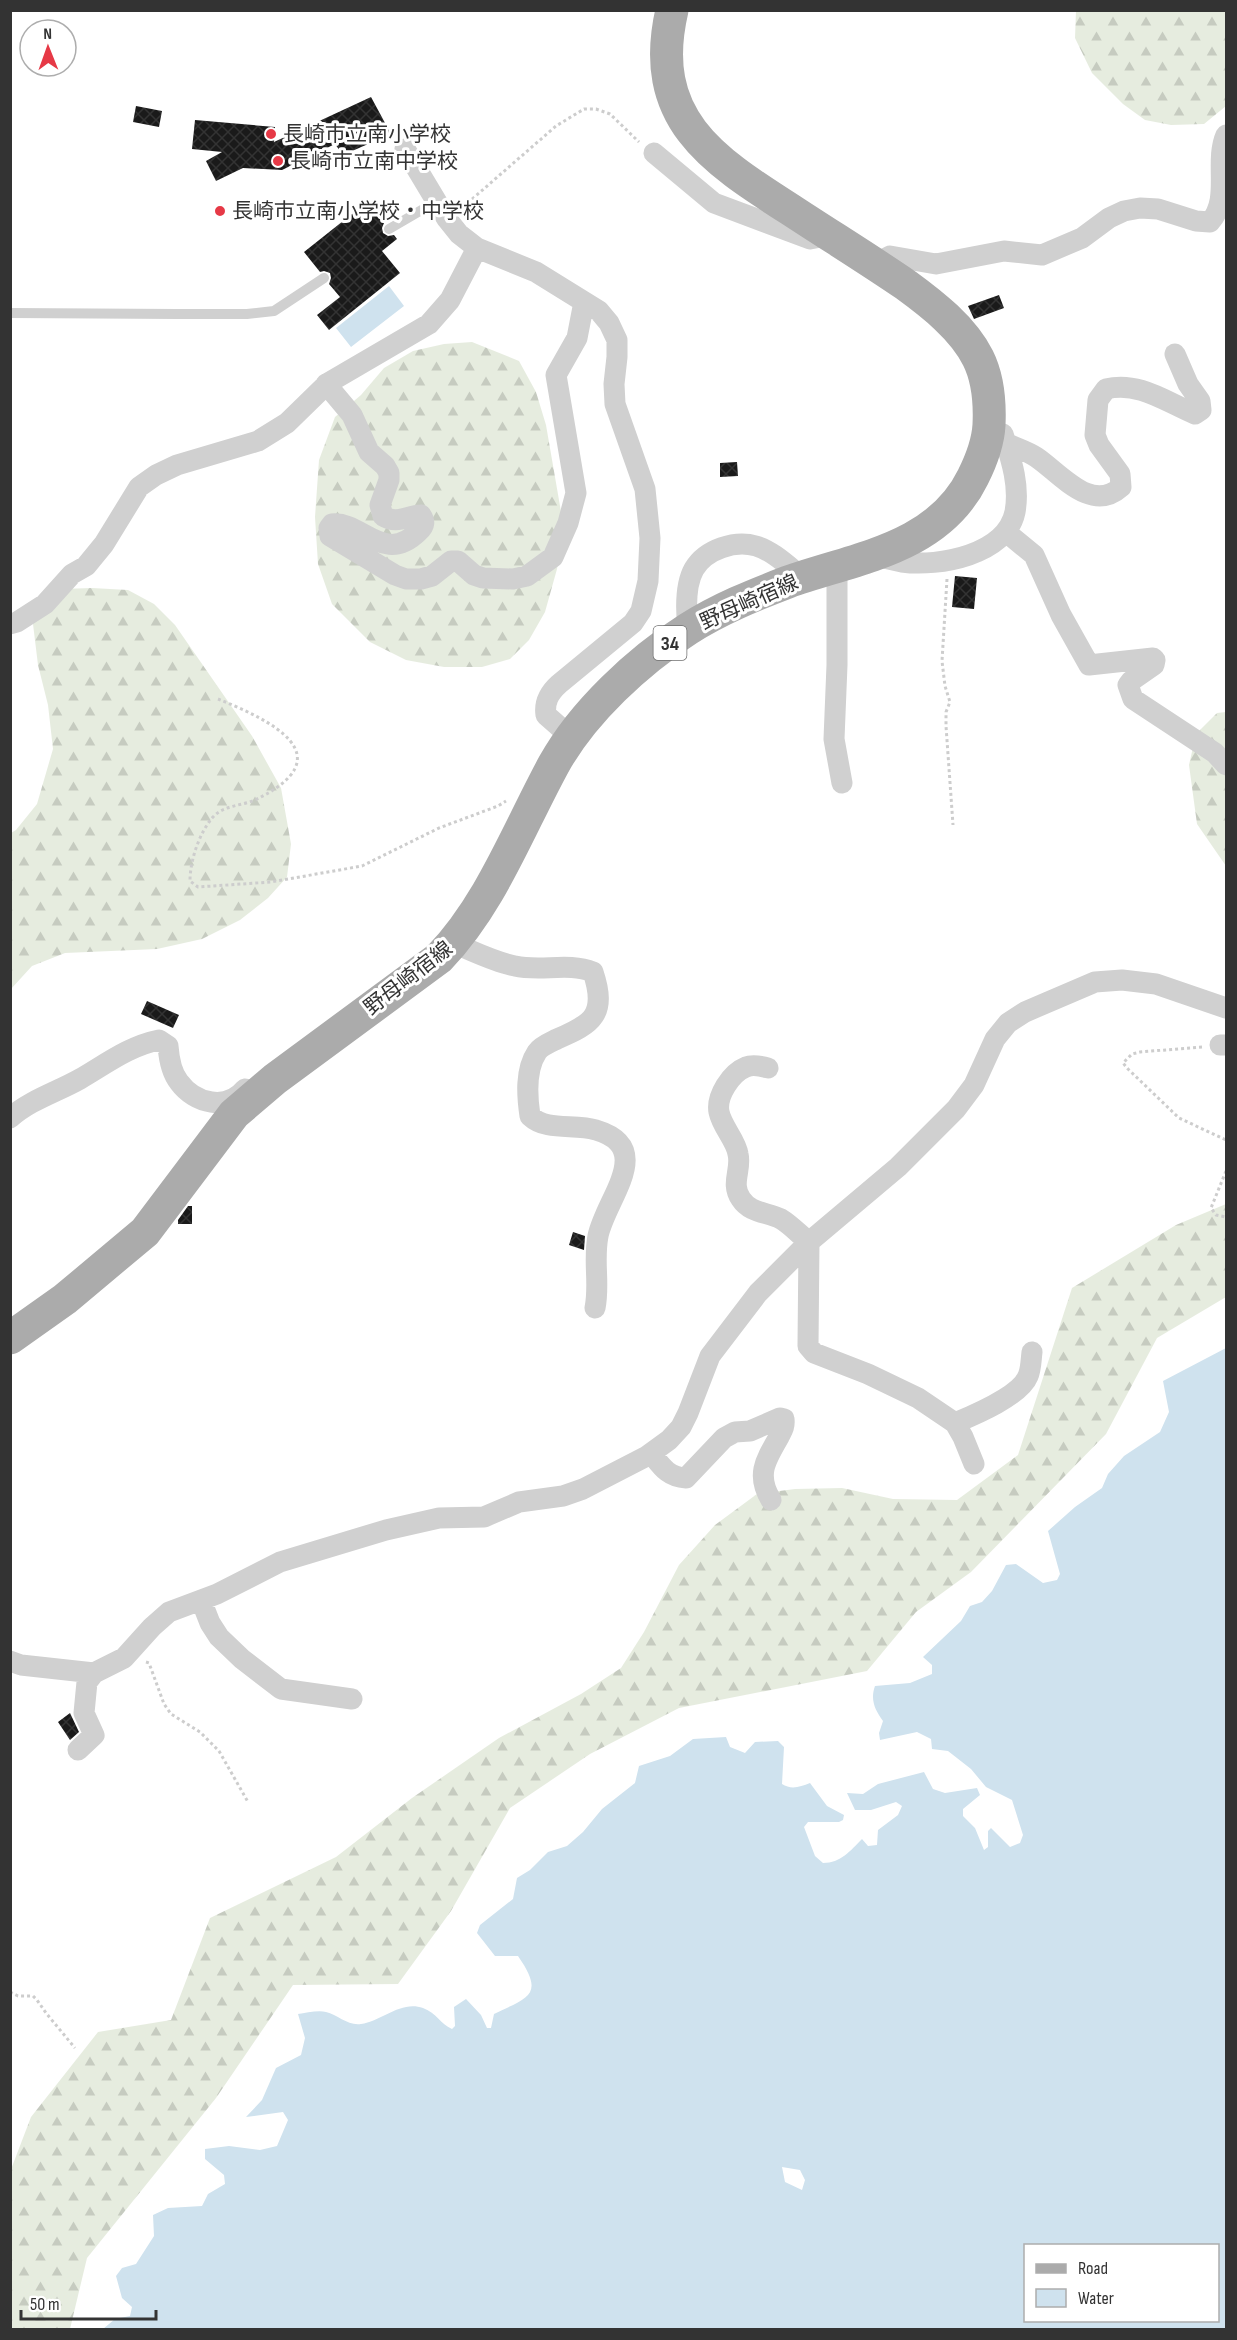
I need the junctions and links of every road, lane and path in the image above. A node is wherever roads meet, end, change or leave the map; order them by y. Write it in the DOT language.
graph roads {
  1 [pos="672,10"];
  2 [pos="1227,135"];
  3 [pos="405,149"];
  4 [pos="654,153"];
  5 [pos="442,210"];
  6 [pos="389,229"];
  7 [pos="829,235"];
  8 [pos="477,248"];
  9 [pos="875,264"];
  10 [pos="324,278"];
  11 [pos="584,302"];
  12 [pos="10,312"];
  13 [pos="1175,354"];
  14 [pos="326,384"];
  15 [pos="997,431"];
  16 [pos="1006,532"];
  17 [pos="874,556"];
  18 [pos="949,560"];
  19 [pos="837,566"];
  20 [pos="802,578"];
  21 [pos="10,624"];
  22 [pos="688,629"];
  23 [pos="218,699"];
  24 [pos="571,737"];
  25 [pos="1227,765"];
  26 [pos="842,783"];
  27 [pos="511,797"];
  28 [pos="953,825"];
  29 [pos="453,943"];
  30 [pos="1227,1008"];
  31 [pos="1223,1045"];
  32 [pos="768,1068"];
  33 [pos="268,1085"];
  34 [pos="10,1118"];
  35 [pos="1227,1140"];
  36 [pos="1227,1171"];
  37 [pos="1227,1217"];
  38 [pos="810,1242"];
  39 [pos="595,1308"];
  40 [pos="10,1338"];
  41 [pos="1032,1352"];
  42 [pos="955,1423"];
  43 [pos="651,1453"];
  44 [pos="974,1464"];
  45 [pos="771,1500"];
  46 [pos="201,1600"];
  47 [pos="124,1658"];
  48 [pos="10,1660"];
  49 [pos="94,1673"];
  50 [pos="352,1699"];
  51 [pos="78,1750"];
  52 [pos="248,1802"];
  53 [pos="10,1992"];
  54 [pos="75,2048"];
  1 -- 7 [label="main road, 野母崎宿線 / 34"];
  2 -- 9 [label="street"];
  3 -- 5 [label="street"];
  4 -- 5 [label="path"];
  4 -- 7 [label="street"];
  5 -- 6 [label="lane"];
  5 -- 8 [label="street"];
  7 -- 9 [label="main road, 野母崎宿線 / 34"];
  8 -- 11 [label="street"];
  8 -- 14 [label="street"];
  9 -- 15 [label="main road, 野母崎宿線 / 34"];
  10 -- 12 [label="lane"];
  11 -- 14 [label="street"];
  11 -- 24 [label="street"];
  13 -- 15 [label="street"];
  14 -- 21 [label="street"];
  15 -- 16 [label="street"];
  15 -- 17 [label="main road, 野母崎宿線 / 34"];
  16 -- 18 [label="street"];
  16 -- 25 [label="street"];
  17 -- 18 [label="street"];
  17 -- 19 [label="main road, 野母崎宿線 / 34"];
  18 -- 28 [label="path"];
  19 -- 20 [label="main road, 野母崎宿線 / 34"];
  19 -- 26 [label="street"];
  20 -- 22 [label="main road, 野母崎宿線 / 34"];
  20 -- 22 [label="street"];
  22 -- 24 [label="main road, 野母崎宿線 / 34"];
  23 -- 27 [label="path"];
  24 -- 29 [label="main road, 野母崎宿線 / 34"];
  29 -- 33 [label="main road, 野母崎宿線 / 34"];
  29 -- 39 [label="street"];
  30 -- 38 [label="street"];
  31 -- 35 [label="path"];
  32 -- 38 [label="street"];
  33 -- 34 [label="street"];
  33 -- 40 [label="main road, 野母崎宿線 / 34"];
  36 -- 37 [label="path"];
  38 -- 42 [label="street"];
  38 -- 43 [label="street"];
  41 -- 42 [label="street"];
  42 -- 44 [label="street"];
  43 -- 45 [label="street"];
  43 -- 46 [label="street"];
  46 -- 47 [label="street"];
  46 -- 50 [label="street"];
  47 -- 49 [label="street"];
  47 -- 52 [label="path"];
  48 -- 49 [label="street"];
  49 -- 51 [label="street"];
  53 -- 54 [label="path"];
}
